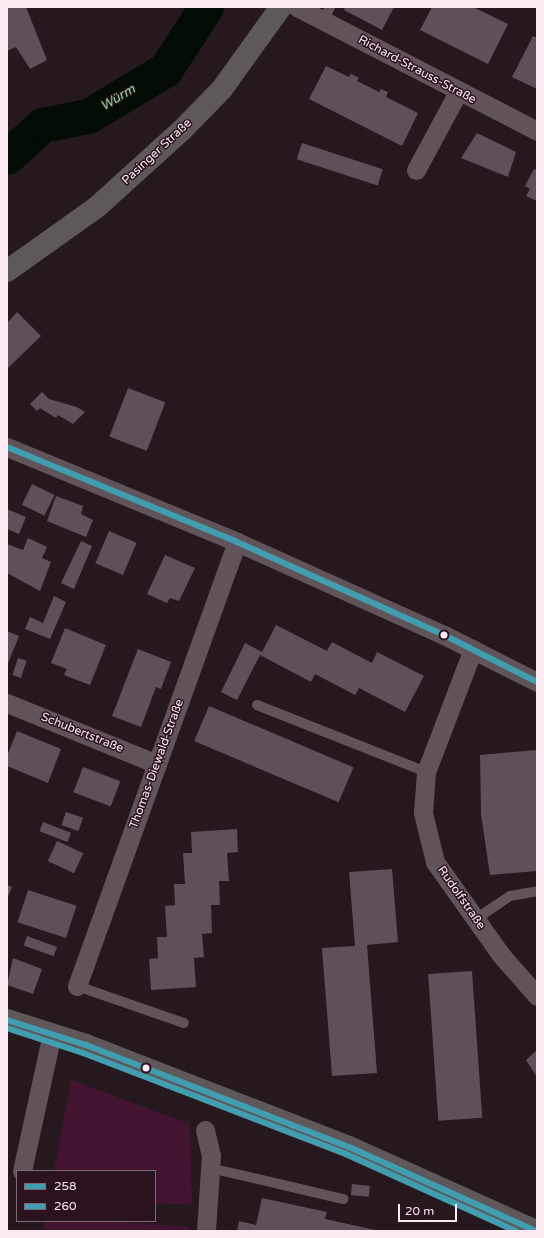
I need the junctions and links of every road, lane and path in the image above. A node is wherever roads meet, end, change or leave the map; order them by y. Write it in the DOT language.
graph roads {
  1 [pos="280,7"];
  2 [pos="297,7"];
  3 [pos="327,14"];
  4 [pos="458,92"];
  5 [pos="537,131"];
  6 [pos="416,170"];
  7 [pos="7,271"];
  8 [pos="7,447"];
  9 [pos="237,542"];
  10 [pos="473,649"];
  11 [pos="537,682"];
  12 [pos="7,703"];
  13 [pos="256,705"];
  14 [pos="157,764"];
  15 [pos="426,772"];
  16 [pos="537,891"];
  17 [pos="476,919"];
  18 [pos="77,986"];
  19 [pos="537,996"];
  20 [pos="7,1020"];
  21 [pos="184,1023"];
  22 [pos="52,1033"];
  23 [pos="205,1130"];
  24 [pos="210,1168"];
  25 [pos="22,1170"];
  26 [pos="343,1198"];
  27 [pos="206,1231"];
  28 [pos="536,1231"];
  1 -- 7 [label="main road, Pasinger Straße"];
  2 -- 3 [label="street, Richard-Strauss-Straße"];
  3 -- 4 [label="street, Richard-Strauss-Straße"];
  4 -- 5 [label="street, Richard-Strauss-Straße"];
  4 -- 6 [label="street"];
  8 -- 9 [label="street"];
  9 -- 10 [label="street"];
  9 -- 14 [label="street, Thomas-Diewald-Straße"];
  10 -- 11 [label="street"];
  10 -- 15 [label="street, Rudolfstraße"];
  12 -- 14 [label="street, Schubertstraße"];
  13 -- 15 [label="lane"];
  14 -- 18 [label="street, Thomas-Diewald-Straße"];
  15 -- 17 [label="street, Rudolfstraße"];
  16 -- 17 [label="lane"];
  17 -- 19 [label="street, Rudolfstraße"];
  18 -- 21 [label="lane"];
  20 -- 22 [label="main road"];
  22 -- 25 [label="street"];
  22 -- 28 [label="main road"];
  23 -- 24 [label="street"];
  24 -- 26 [label="lane"];
  24 -- 27 [label="street"];
}
